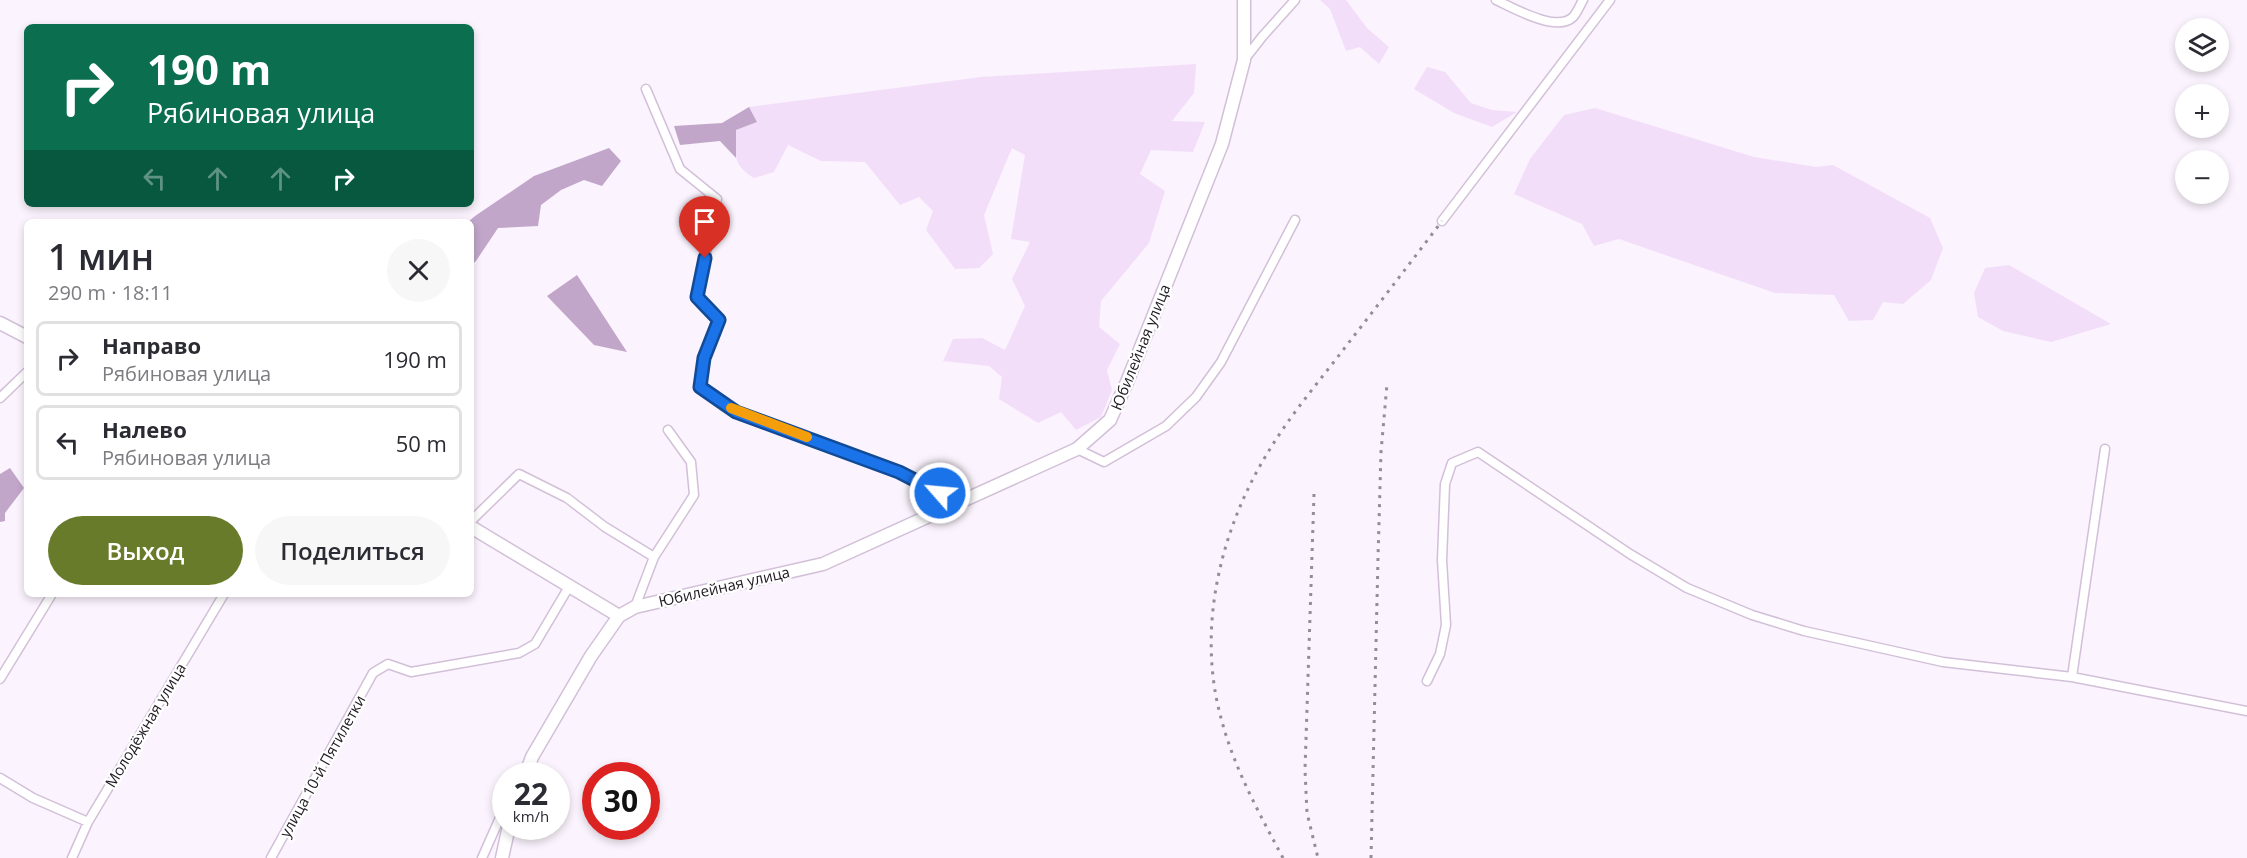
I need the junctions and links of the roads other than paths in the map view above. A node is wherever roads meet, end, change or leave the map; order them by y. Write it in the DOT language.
graph roads {
  1 [pos="1244,0"];
  2 [pos="1295,0"];
  3 [pos="1496,0"];
  4 [pos="1583,0"];
  5 [pos="1610,0"];
  6 [pos="1244,60"];
  7 [pos="646,88"];
  8 [pos="1295,220"];
  9 [pos="1442,221"];
  10 [pos="0,323"];
  11 [pos="24,335"];
  12 [pos="24,375"];
  13 [pos="0,398"];
  14 [pos="668,430"];
  15 [pos="1077,449"];
  16 [pos="2105,449"];
  17 [pos="945,507"];
  18 [pos="474,518"];
  19 [pos="474,529"];
  20 [pos="654,557"];
  21 [pos="570,585"];
  22 [pos="50,597"];
  23 [pos="222,597"];
  24 [pos="635,607"];
  25 [pos="619,616"];
  26 [pos="2072,677"];
  27 [pos="0,679"];
  28 [pos="1427,681"];
  29 [pos="2247,711"];
  30 [pos="530,762"];
  31 [pos="0,778"];
  32 [pos="88,822"];
  33 [pos="492,836"];
  34 [pos="506,840"];
  35 [pos="72,858"];
  36 [pos="271,858"];
  37 [pos="482,858"];
  38 [pos="502,858"];
  1 -- 6 [label="street, Юбилейная улица"];
  2 -- 6 [label="street"];
  3 -- 4 [label="street"];
  5 -- 9 [label="street"];
  6 -- 15 [label="street, Юбилейная улица"];
  7 -- 17 [label="street"];
  8 -- 15 [label="street"];
  10 -- 11 [label="street"];
  12 -- 13 [label="street"];
  14 -- 20 [label="street"];
  15 -- 17 [label="street, Юбилейная улица"];
  16 -- 26 [label="street"];
  17 -- 24 [label="street, Юбилейная улица"];
  18 -- 20 [label="street"];
  19 -- 21 [label="street"];
  20 -- 24 [label="street"];
  21 -- 25 [label="street"];
  21 -- 36 [label="street, улица 10-й Пятилетки"];
  22 -- 27 [label="street"];
  23 -- 32 [label="street, Молодёжная улица"];
  24 -- 25 [label="street, Юбилейная улица"];
  25 -- 30 [label="street, Юбилейная улица"];
  26 -- 28 [label="street"];
  26 -- 29 [label="street"];
  31 -- 32 [label="street"];
  32 -- 35 [label="street, Молодёжная улица"];
  33 -- 37 [label="street"];
  34 -- 38 [label="street"];
}
